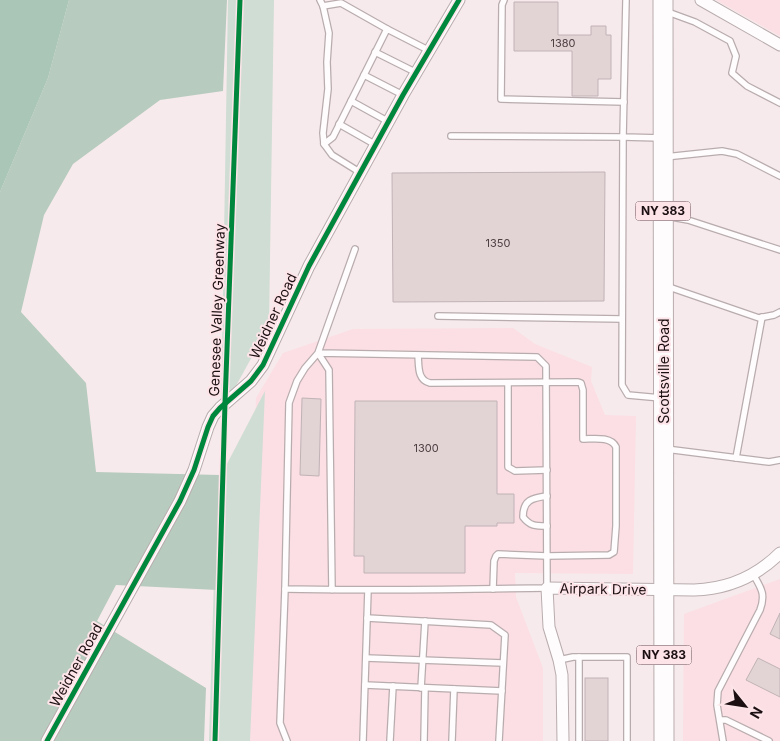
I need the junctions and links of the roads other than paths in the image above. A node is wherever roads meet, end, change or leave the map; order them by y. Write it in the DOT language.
graph roads {
  1 [pos="320,0"];
  2 [pos="459,0"];
  3 [pos="504,0"];
  4 [pos="626,0"];
  5 [pos="701,0"];
  6 [pos="663,5"];
  7 [pos="323,6"];
  8 [pos="387,29"];
  9 [pos="780,45"];
  10 [pos="430,51"];
  11 [pos="375,52"];
  12 [pos="417,73"];
  13 [pos="364,75"];
  14 [pos="404,95"];
  15 [pos="351,101"];
  16 [pos="624,102"];
  17 [pos="780,103"];
  18 [pos="389,122"];
  19 [pos="339,124"];
  20 [pos="451,136"];
  21 [pos="623,137"];
  22 [pos="663,138"];
  23 [pos="324,144"];
  24 [pos="376,146"];
  25 [pos="663,157"];
  26 [pos="361,173"];
  27 [pos="780,176"];
  28 [pos="664,216"];
  29 [pos="355,249"];
  30 [pos="780,250"];
  31 [pos="664,286"];
  32 [pos="780,312"];
  33 [pos="438,316"];
  34 [pos="762,317"];
  35 [pos="622,319"];
  36 [pos="318,353"];
  37 [pos="418,355"];
  38 [pos="546,382"];
  39 [pos="508,383"];
  40 [pos="664,398"];
  41 [pos="664,449"];
  42 [pos="736,458"];
  43 [pos="780,460"];
  44 [pos="547,470"];
  45 [pos="547,496"];
  46 [pos="547,526"];
  47 [pos="780,553"];
  48 [pos="547,556"];
  49 [pos="753,574"];
  50 [pos="547,588"];
  51 [pos="492,589"];
  52 [pos="285,590"];
  53 [pos="332,590"];
  54 [pos="368,590"];
  55 [pos="664,590"];
  56 [pos="367,618"];
  57 [pos="425,621"];
  58 [pos="579,657"];
  59 [pos="366,658"];
  60 [pos="422,660"];
  61 [pos="559,660"];
  62 [pos="503,663"];
  63 [pos="365,685"];
  64 [pos="393,686"];
  65 [pos="423,688"];
  66 [pos="454,689"];
  67 [pos="502,691"];
  68 [pos="720,720"];
  69 [pos="47,741"];
  70 [pos="287,741"];
  71 [pos="363,741"];
  72 [pos="390,741"];
  73 [pos="424,741"];
  74 [pos="452,741"];
  75 [pos="499,741"];
  76 [pos="563,741"];
  77 [pos="579,741"];
  78 [pos="627,741"];
  79 [pos="664,741"];
  80 [pos="723,741"];
  81 [pos="769,741"];
  1 -- 7 [label="lane"];
  2 -- 10 [label="street, Weidner Road"];
  3 -- 16 [label="lane"];
  4 -- 16 [label="lane"];
  5 -- 9 [label="street"];
  6 -- 17 [label="lane"];
  6 -- 22 [label="main road, Scottsville Road / NY 383"];
  7 -- 8 [label="lane"];
  7 -- 23 [label="lane"];
  8 -- 10 [label="lane"];
  8 -- 11 [label="lane"];
  10 -- 12 [label="street, Weidner Road"];
  11 -- 12 [label="lane"];
  11 -- 13 [label="lane"];
  12 -- 14 [label="street, Weidner Road"];
  13 -- 14 [label="lane"];
  13 -- 15 [label="lane"];
  14 -- 18 [label="street, Weidner Road"];
  15 -- 18 [label="lane"];
  15 -- 19 [label="lane"];
  16 -- 21 [label="lane"];
  18 -- 24 [label="street, Weidner Road"];
  19 -- 23 [label="lane"];
  19 -- 24 [label="lane"];
  20 -- 21 [label="lane"];
  21 -- 22 [label="lane"];
  21 -- 35 [label="lane"];
  22 -- 25 [label="main road, Scottsville Road / NY 383"];
  23 -- 26 [label="lane"];
  24 -- 26 [label="street, Weidner Road"];
  25 -- 27 [label="lane"];
  25 -- 28 [label="main road, Scottsville Road / NY 383"];
  26 -- 69 [label="street, Weidner Road"];
  28 -- 30 [label="lane"];
  28 -- 31 [label="main road, Scottsville Road / NY 383"];
  29 -- 36 [label="lane"];
  31 -- 34 [label="lane"];
  31 -- 40 [label="main road, Scottsville Road / NY 383"];
  32 -- 34 [label="lane"];
  33 -- 35 [label="lane"];
  34 -- 42 [label="lane"];
  35 -- 40 [label="lane"];
  36 -- 37 [label="lane"];
  36 -- 52 [label="lane"];
  36 -- 53 [label="lane"];
  37 -- 38 [label="lane"];
  37 -- 39 [label="lane"];
  38 -- 39 [label="lane"];
  38 -- 44 [label="lane"];
  38 -- 48 [label="lane"];
  39 -- 44 [label="lane"];
  40 -- 41 [label="main road, Scottsville Road / NY 383"];
  41 -- 42 [label="lane"];
  41 -- 55 [label="main road, Scottsville Road / NY 383"];
  42 -- 43 [label="lane"];
  44 -- 45 [label="lane"];
  45 -- 46 [label="lane"];
  45 -- 46 [label="lane"];
  46 -- 48 [label="lane"];
  47 -- 49 [label="street, Airpark Drive"];
  48 -- 50 [label="lane"];
  48 -- 51 [label="lane"];
  49 -- 55 [label="street, Airpark Drive"];
  49 -- 68 [label="lane"];
  50 -- 51 [label="lane"];
  50 -- 55 [label="street, Airpark Drive"];
  50 -- 61 [label="street, Airpark Drive"];
  51 -- 54 [label="lane"];
  52 -- 53 [label="lane"];
  52 -- 70 [label="lane"];
  53 -- 54 [label="lane"];
  54 -- 56 [label="lane"];
  55 -- 79 [label="main road, Scottsville Road / NY 383"];
  56 -- 57 [label="lane"];
  56 -- 59 [label="lane"];
  57 -- 60 [label="lane"];
  57 -- 62 [label="lane"];
  58 -- 61 [label="lane"];
  58 -- 77 [label="lane"];
  58 -- 78 [label="lane"];
  59 -- 60 [label="lane"];
  59 -- 63 [label="lane"];
  60 -- 62 [label="lane"];
  60 -- 65 [label="lane"];
  61 -- 76 [label="street, Airpark Drive"];
  62 -- 67 [label="lane"];
  63 -- 64 [label="lane"];
  63 -- 71 [label="lane"];
  64 -- 65 [label="lane"];
  64 -- 72 [label="lane"];
  65 -- 66 [label="lane"];
  65 -- 73 [label="lane"];
  66 -- 67 [label="lane"];
  66 -- 74 [label="lane"];
  67 -- 75 [label="lane"];
  68 -- 80 [label="lane"];
  68 -- 81 [label="lane"];
}
